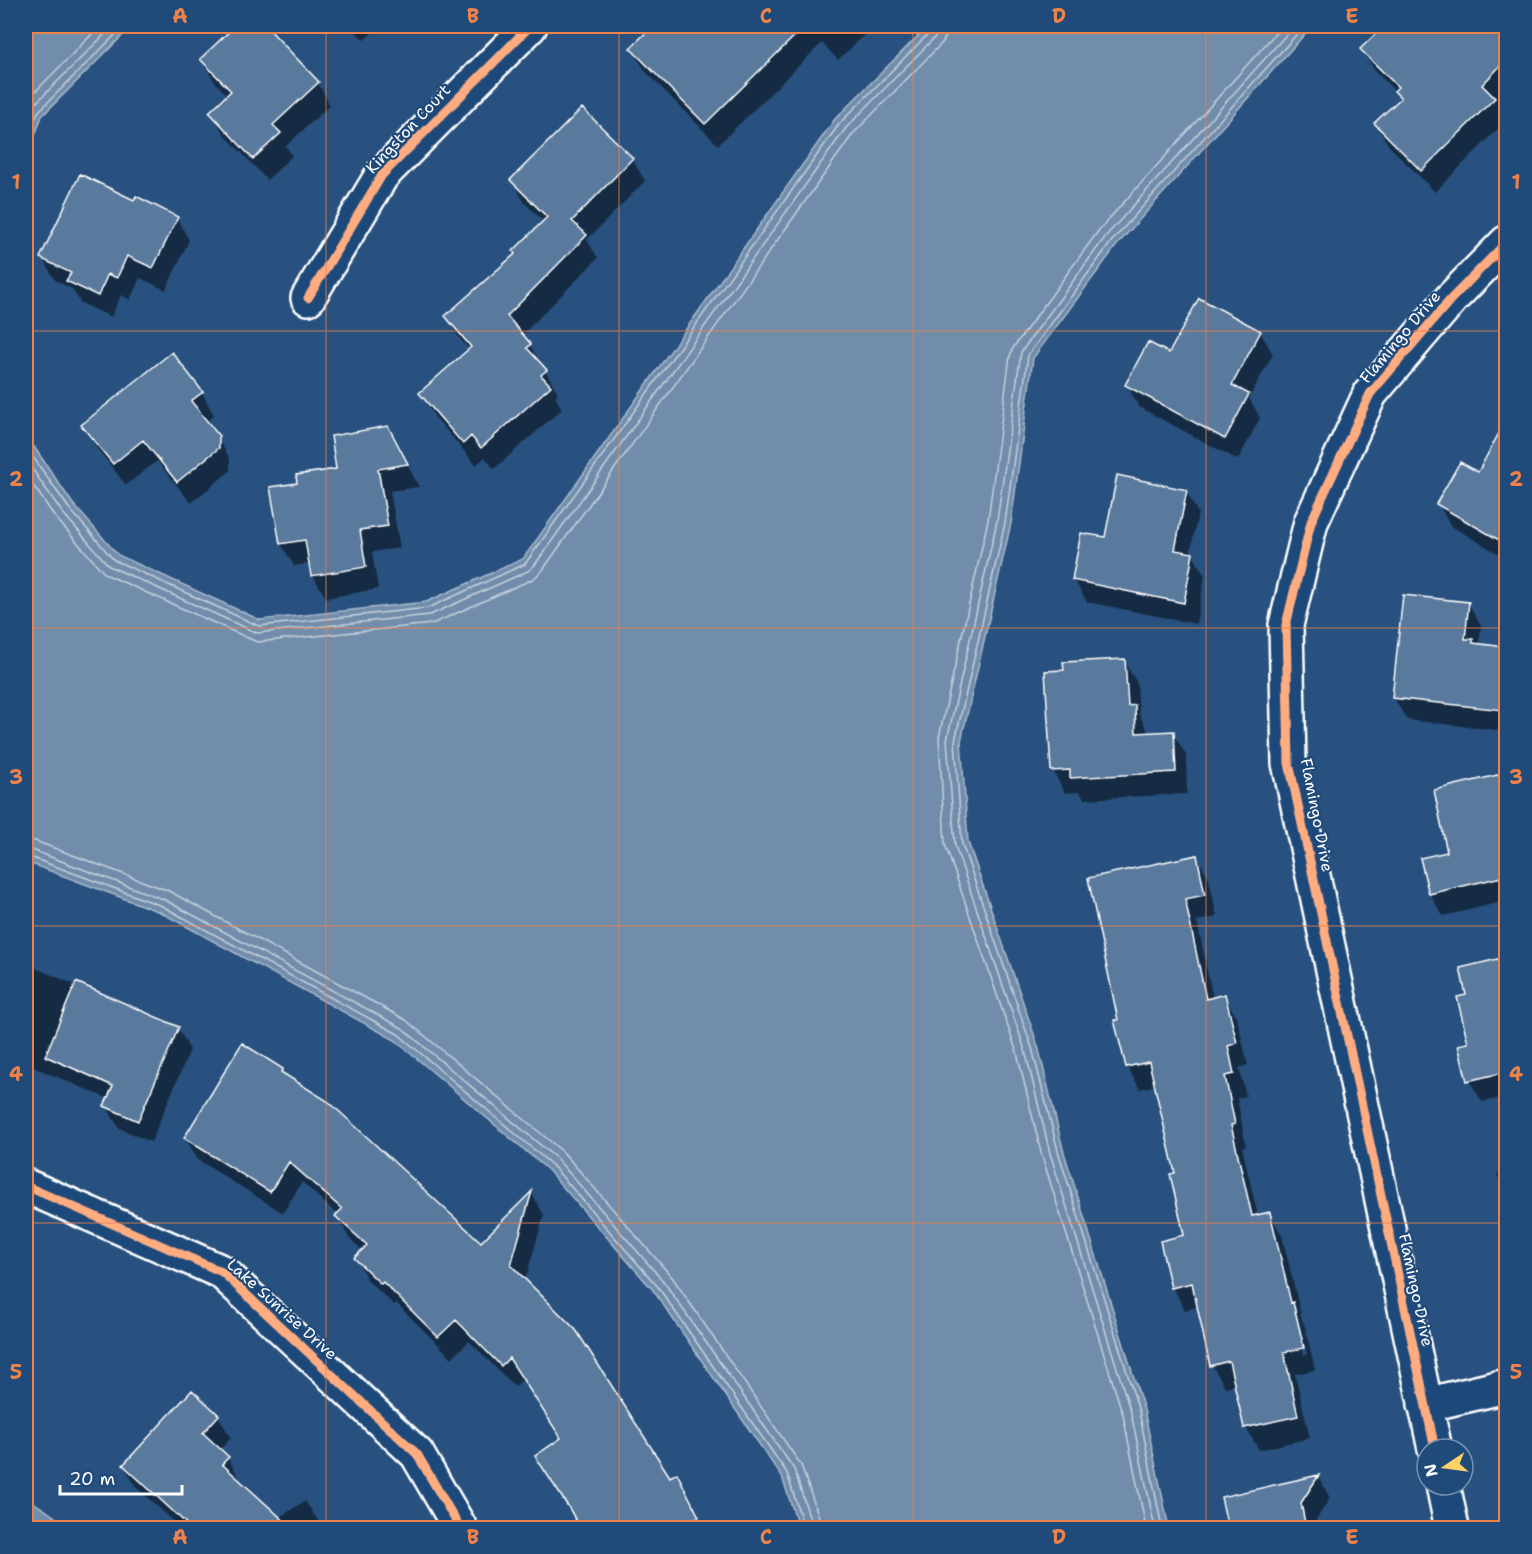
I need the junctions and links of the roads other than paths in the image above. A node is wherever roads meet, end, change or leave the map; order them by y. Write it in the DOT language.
graph roads {
  1 [pos="530,26"];
  2 [pos="1506,243"];
  3 [pos="308,298"];
  4 [pos="26,1186"];
  5 [pos="1506,1386"];
  6 [pos="1425,1406"];
  7 [pos="1432,1437"];
  8 [pos="1446,1497"];
  9 [pos="460,1528"];
  10 [pos="1452,1528"];
  1 -- 3 [label="street, Kingston Court"];
  2 -- 6 [label="street, Flamingo Drive"];
  4 -- 9 [label="street, Lake Sunrise Drive"];
  5 -- 6 [label="street"];
  6 -- 7 [label="street, Flamingo Drive"];
  8 -- 10 [label="street"];
}
